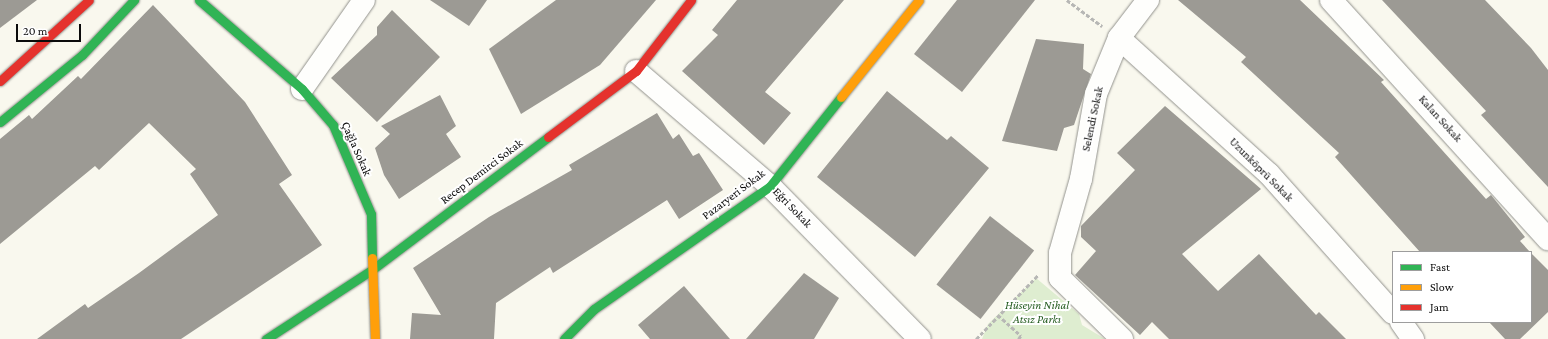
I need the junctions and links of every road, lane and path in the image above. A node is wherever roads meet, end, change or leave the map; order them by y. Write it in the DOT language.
graph roads {
  1 [pos="89,0"];
  2 [pos="134,0"];
  3 [pos="199,0"];
  4 [pos="364,0"];
  5 [pos="691,0"];
  6 [pos="919,0"];
  7 [pos="1066,0"];
  8 [pos="1148,0"];
  9 [pos="1331,0"];
  10 [pos="1119,38"];
  11 [pos="636,71"];
  12 [pos="0,81"];
  13 [pos="302,89"];
  14 [pos="0,122"];
  15 [pos="770,186"];
  16 [pos="1548,239"];
  17 [pos="1060,253"];
  18 [pos="373,269"];
  19 [pos="1392,312"];
  20 [pos="998,315"];
  21 [pos="1402,323"];
  22 [pos="266,339"];
  23 [pos="375,339"];
  24 [pos="564,339"];
  25 [pos="920,339"];
  26 [pos="976,339"];
  27 [pos="1019,339"];
  28 [pos="1122,339"];
  29 [pos="1414,339"];
  1 -- 12 [label="street"];
  2 -- 14 [label="street"];
  3 -- 13 [label="street, Çağla Sokak"];
  4 -- 13 [label="street"];
  5 -- 11 [label="street, Recep Demirci Sokak"];
  6 -- 15 [label="street, Pazaryeri Sokak"];
  7 -- 10 [label="path"];
  8 -- 10 [label="street, Selendi Sokak"];
  9 -- 16 [label="street, Kalan Sokak"];
  10 -- 17 [label="street, Selendi Sokak"];
  10 -- 19 [label="street, Uzunköprü Sokak"];
  11 -- 15 [label="street, Eğri Sokak"];
  11 -- 18 [label="street, Recep Demirci Sokak"];
  13 -- 18 [label="street, Çağla Sokak"];
  15 -- 24 [label="street, Pazaryeri Sokak"];
  15 -- 25 [label="street, Eğri Sokak"];
  17 -- 20 [label="path"];
  17 -- 28 [label="street, Selendi Sokak"];
  18 -- 22 [label="street, Recep Demirci Sokak"];
  18 -- 23 [label="street, Çağla Sokak"];
  20 -- 26 [label="path"];
  20 -- 27 [label="path"];
  21 -- 29 [label="street"];
}
